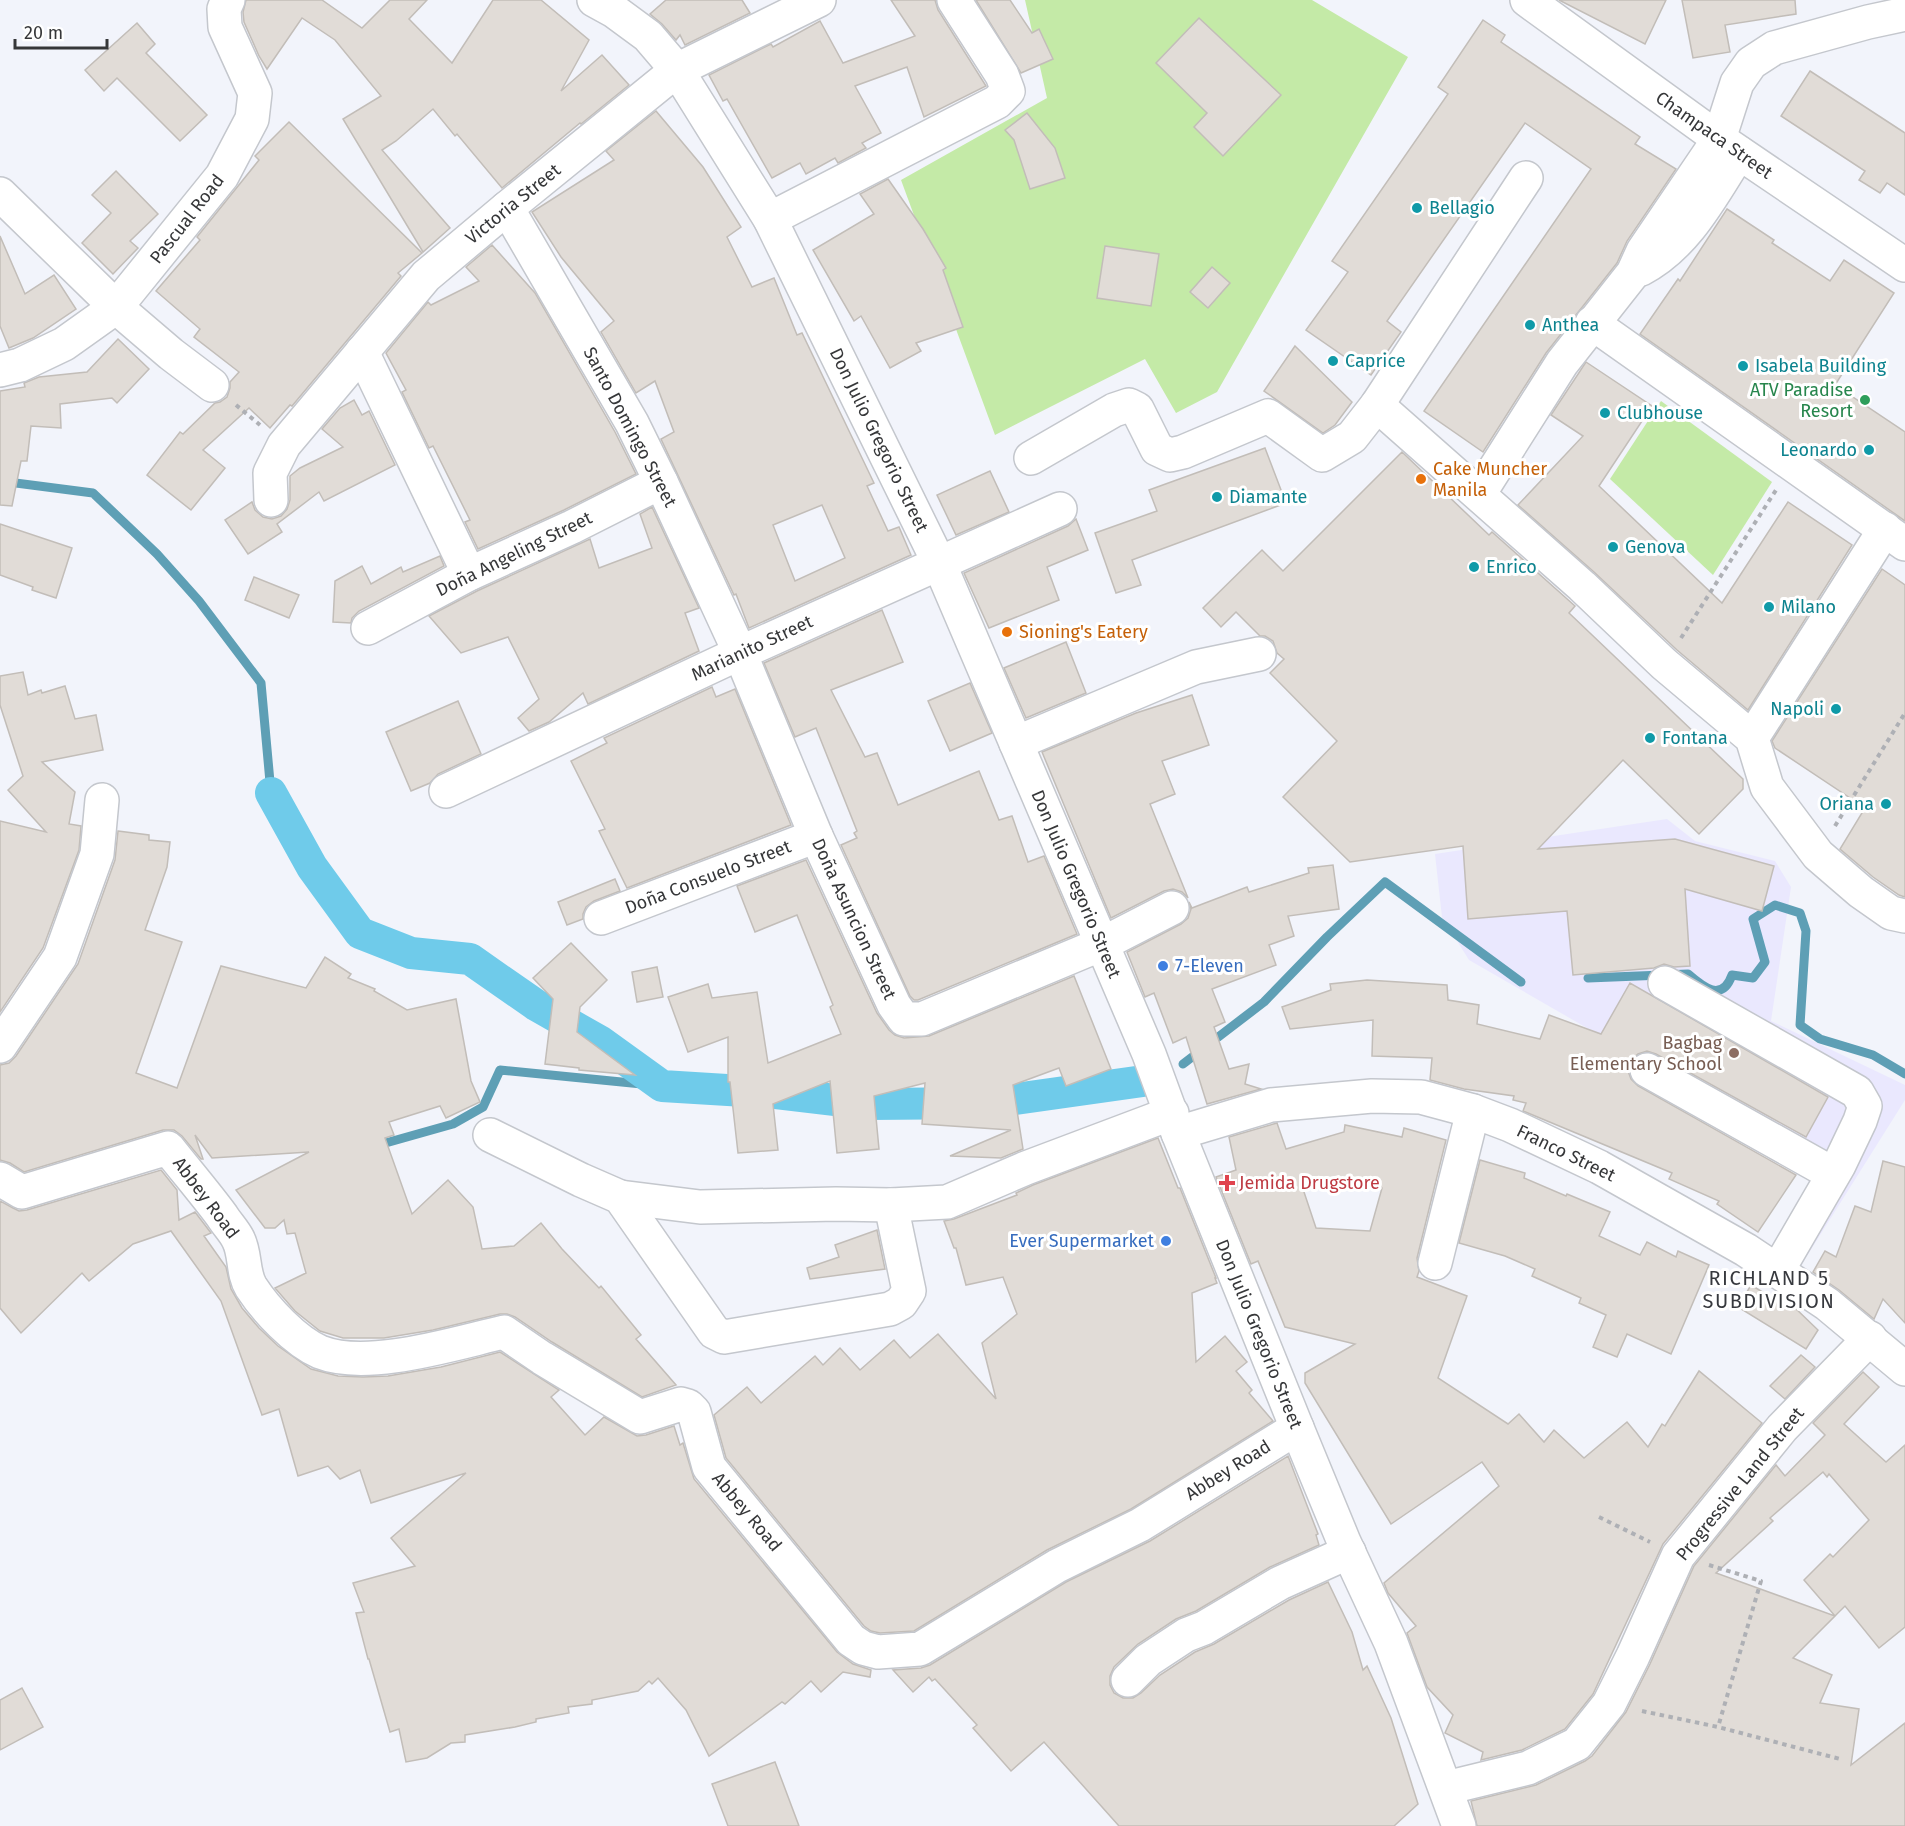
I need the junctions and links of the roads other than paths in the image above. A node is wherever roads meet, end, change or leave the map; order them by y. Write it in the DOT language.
graph roads {
  1 [pos="228,0"];
  2 [pos="819,0"];
  3 [pos="954,0"];
  4 [pos="1527,0"];
  5 [pos="610,4"];
  6 [pos="1905,14"];
  7 [pos="678,70"];
  8 [pos="1729,146"];
  9 [pos="1526,178"];
  10 [pos="0,194"];
  11 [pos="507,208"];
  12 [pos="770,219"];
  13 [pos="1905,265"];
  14 [pos="116,308"];
  15 [pos="1592,323"];
  16 [pos="362,352"];
  17 [pos="0,370"];
  18 [pos="212,385"];
  19 [pos="1377,405"];
  20 [pos="1031,458"];
  21 [pos="661,482"];
  22 [pos="1479,494"];
  23 [pos="271,500"];
  24 [pos="1060,509"];
  25 [pos="1895,537"];
  26 [pos="939,563"];
  27 [pos="469,574"];
  28 [pos="368,628"];
  29 [pos="740,653"];
  30 [pos="1259,654"];
  31 [pos="1752,738"];
  32 [pos="1016,743"];
  33 [pos="446,791"];
  34 [pos="102,800"];
  35 [pos="816,836"];
  36 [pos="1172,908"];
  37 [pos="1905,916"];
  38 [pos="601,918"];
  39 [pos="1102,944"];
  40 [pos="1665,983"];
  41 [pos="0,1046"];
  42 [pos="1647,1070"];
  43 [pos="1473,1111"];
  44 [pos="1175,1123"];
  45 [pos="490,1135"];
  46 [pos="1833,1174"];
  47 [pos="0,1179"];
  48 [pos="620,1197"];
  49 [pos="891,1205"];
  50 [pos="1435,1263"];
  51 [pos="1778,1270"];
  52 [pos="1892,1350"];
  53 [pos="1297,1428"];
  54 [pos="1349,1552"];
  55 [pos="1128,1680"];
  56 [pos="1446,1788"];
  57 [pos="1459,1826"];
  1 -- 14 [label="street, Pascual Road"];
  2 -- 7 [label="street, Victoria Street"];
  3 -- 12 [label="street"];
  4 -- 8 [label="street, Champaca Street"];
  5 -- 7 [label="street, Don Julio Gregorio Street"];
  6 -- 8 [label="street"];
  7 -- 11 [label="street, Victoria Street"];
  7 -- 12 [label="street, Don Julio Gregorio Street"];
  8 -- 13 [label="street, Champaca Street"];
  8 -- 15 [label="street"];
  9 -- 19 [label="street"];
  10 -- 14 [label="street"];
  11 -- 16 [label="street, Victoria Street"];
  11 -- 21 [label="street, Santo Domingo Street"];
  12 -- 26 [label="street, Don Julio Gregorio Street"];
  14 -- 17 [label="street, Pascual Road"];
  14 -- 18 [label="street"];
  15 -- 22 [label="street"];
  15 -- 25 [label="street"];
  16 -- 23 [label="street, Victoria Street"];
  16 -- 27 [label="street"];
  19 -- 20 [label="street"];
  19 -- 22 [label="street"];
  21 -- 27 [label="street, Doña Angeling Street"];
  21 -- 29 [label="street, Santo Domingo Street"];
  22 -- 31 [label="street"];
  24 -- 26 [label="street, Marianito Street"];
  25 -- 31 [label="street"];
  26 -- 29 [label="street, Marianito Street"];
  26 -- 32 [label="street, Don Julio Gregorio Street"];
  27 -- 28 [label="street, Doña Angeling Street"];
  29 -- 33 [label="street, Marianito Street"];
  29 -- 35 [label="street, Doña Asuncion Street"];
  30 -- 32 [label="street"];
  31 -- 37 [label="street"];
  32 -- 39 [label="street, Don Julio Gregorio Street"];
  34 -- 41 [label="street"];
  35 -- 38 [label="street, Doña Consuelo Street"];
  35 -- 39 [label="street, Doña Asuncion Street"];
  36 -- 39 [label="street"];
  39 -- 44 [label="street, Don Julio Gregorio Street"];
  40 -- 46 [label="street"];
  42 -- 46 [label="street"];
  43 -- 44 [label="street, Franco Street"];
  43 -- 50 [label="street"];
  43 -- 51 [label="street, Franco Street"];
  44 -- 49 [label="street, Franco Street"];
  44 -- 53 [label="street, Don Julio Gregorio Street"];
  45 -- 48 [label="street, Franco Street"];
  46 -- 51 [label="street"];
  47 -- 53 [label="street, Abbey Road"];
  48 -- 49 [label="street, Franco Street"];
  48 -- 49 [label="street"];
  51 -- 52 [label="street, Franco Street"];
  52 -- 56 [label="street, Progressive Land Street"];
  53 -- 54 [label="street, Don Julio Gregorio Street"];
  54 -- 55 [label="street"];
  54 -- 56 [label="street, Don Julio Gregorio Street"];
  56 -- 57 [label="street, Don Julio Gregorio Street"];
}
